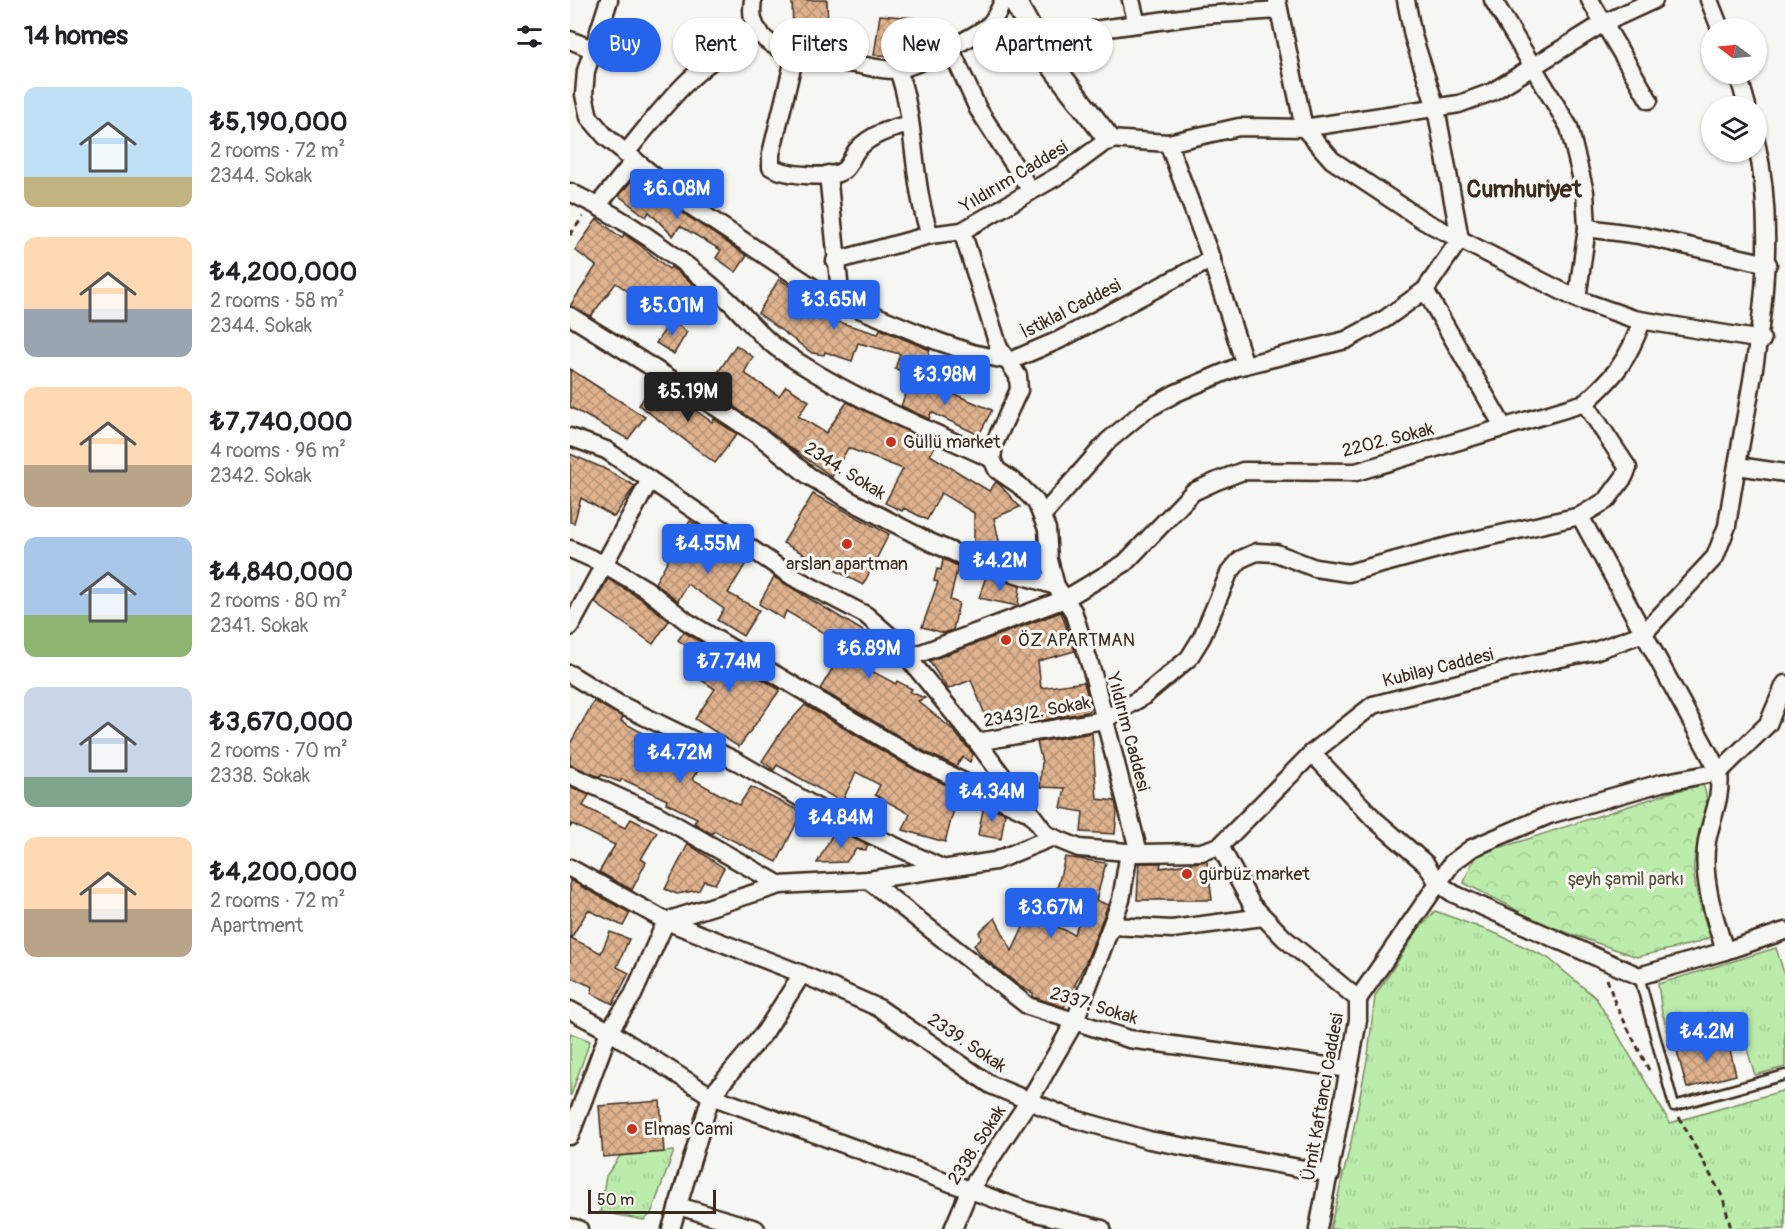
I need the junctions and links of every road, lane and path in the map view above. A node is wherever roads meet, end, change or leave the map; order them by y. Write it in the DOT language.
graph roads {
  1 [pos="609,0"];
  2 [pos="753,0"];
  3 [pos="1004,0"];
  4 [pos="1014,0"];
  5 [pos="1131,0"];
  6 [pos="1406,0"];
  7 [pos="1492,0"];
  8 [pos="1590,0"];
  9 [pos="1654,0"];
  10 [pos="1708,0"];
  11 [pos="1278,5"];
  12 [pos="603,18"];
  13 [pos="1024,18"];
  14 [pos="1716,18"];
  15 [pos="1137,24"];
  16 [pos="1602,24"];
  17 [pos="1113,27"];
  18 [pos="760,32"];
  19 [pos="570,40"];
  20 [pos="961,41"];
  21 [pos="770,42"];
  22 [pos="588,47"];
  23 [pos="588,64"];
  24 [pos="1532,66"];
  25 [pos="961,71"];
  26 [pos="791,72"];
  27 [pos="898,72"];
  28 [pos="1057,72"];
  29 [pos="1649,100"];
  30 [pos="1436,108"];
  31 [pos="910,124"];
  32 [pos="1304,128"];
  33 [pos="1109,138"];
  34 [pos="1168,143"];
  35 [pos="630,157"];
  36 [pos="1762,162"];
  37 [pos="828,174"];
  38 [pos="1031,191"];
  39 [pos="570,192"];
  40 [pos="595,205"];
  41 [pos="1587,228"];
  42 [pos="962,231"];
  43 [pos="570,235"];
  44 [pos="930,235"];
  45 [pos="1460,239"];
  46 [pos="1212,259"];
  47 [pos="835,261"];
  48 [pos="1768,264"];
  49 [pos="1425,290"];
  50 [pos="1577,299"];
  51 [pos="841,302"];
  52 [pos="570,316"];
  53 [pos="1642,321"];
  54 [pos="1762,340"];
  55 [pos="1010,361"];
  56 [pos="1245,365"];
  57 [pos="1586,403"];
  58 [pos="1504,428"];
  59 [pos="570,437"];
  60 [pos="992,459"];
  61 [pos="1738,466"];
  62 [pos="1785,473"];
  63 [pos="650,480"];
  64 [pos="1042,516"];
  65 [pos="1580,516"];
  66 [pos="570,549"];
  67 [pos="604,564"];
  68 [pos="1060,593"];
  69 [pos="570,627"];
  70 [pos="1644,633"];
  71 [pos="908,657"];
  72 [pos="570,674"];
  73 [pos="1785,684"];
  74 [pos="1104,720"];
  75 [pos="977,742"];
  76 [pos="1312,753"];
  77 [pos="1719,772"];
  78 [pos="570,775"];
  79 [pos="1029,813"];
  80 [pos="1053,837"];
  81 [pos="1220,846"];
  82 [pos="1134,852"];
  83 [pos="570,868"];
  84 [pos="942,868"];
  85 [pos="868,880"];
  86 [pos="1438,883"];
  87 [pos="780,885"];
  88 [pos="1263,917"];
  89 [pos="666,921"];
  90 [pos="1112,926"];
  91 [pos="1785,931"];
  92 [pos="1725,951"];
  93 [pos="802,974"];
  94 [pos="1639,976"];
  95 [pos="1358,999"];
  96 [pos="570,1010"];
  97 [pos="1074,1023"];
  98 [pos="609,1031"];
  99 [pos="1349,1069"];
  100 [pos="1785,1076"];
  101 [pos="711,1096"];
  102 [pos="1029,1101"];
  103 [pos="570,1136"];
  104 [pos="1330,1174"];
  105 [pos="969,1191"];
  106 [pos="678,1206"];
  107 [pos="570,1227"];
  108 [pos="579,1229"];
  109 [pos="671,1229"];
  110 [pos="756,1229"];
  111 [pos="953,1229"];
  112 [pos="1102,1229"];
  113 [pos="1318,1229"];
  1 -- 12 [label="street, İstiklal Caddesi"];
  2 -- 18 [label="street"];
  3 -- 20 [label="street"];
  4 -- 13 [label="street"];
  5 -- 15 [label="street"];
  6 -- 30 [label="street"];
  7 -- 24 [label="street"];
  8 -- 16 [label="street"];
  9 -- 16 [label="street"];
  10 -- 14 [label="street"];
  11 -- 15 [label="street"];
  11 -- 32 [label="street"];
  15 -- 17 [label="street"];
  16 -- 24 [label="street"];
  16 -- 29 [label="street"];
  18 -- 21 [label="street"];
  18 -- 35 [label="street"];
  19 -- 22 [label="street"];
  23 -- 35 [label="street, İstiklal Caddesi"];
  24 -- 30 [label="street"];
  24 -- 41 [label="street"];
  25 -- 38 [label="street"];
  26 -- 37 [label="street"];
  27 -- 31 [label="street"];
  28 -- 33 [label="street"];
  30 -- 32 [label="street"];
  30 -- 45 [label="street"];
  31 -- 37 [label="street"];
  31 -- 44 [label="street"];
  32 -- 34 [label="street"];
  32 -- 45 [label="street"];
  33 -- 34 [label="street"];
  33 -- 38 [label="street, Yıldırım Caddesi"];
  34 -- 46 [label="street"];
  35 -- 40 [label="street"];
  35 -- 51 [label="street, İstiklal Caddesi"];
  36 -- 48 [label="street"];
  37 -- 47 [label="street"];
  38 -- 42 [label="street, Yıldırım Caddesi"];
  39 -- 40 [label="street"];
  40 -- 43 [label="path"];
  40 -- 60 [label="street"];
  41 -- 48 [label="street"];
  41 -- 50 [label="street"];
  42 -- 44 [label="street"];
  42 -- 55 [label="street, Yıldırım Caddesi"];
  44 -- 47 [label="street"];
  45 -- 49 [label="street"];
  45 -- 50 [label="street"];
  46 -- 55 [label="street, İstiklal Caddesi"];
  46 -- 56 [label="street"];
  47 -- 51 [label="street"];
  48 -- 54 [label="street"];
  49 -- 56 [label="street"];
  49 -- 58 [label="street"];
  50 -- 53 [label="street"];
  51 -- 55 [label="street, İstiklal Caddesi"];
  52 -- 68 [label="street, 2344. Sokak"];
  53 -- 54 [label="street"];
  53 -- 57 [label="street, 2202. Sokak"];
  54 -- 61 [label="street"];
  55 -- 60 [label="street, Yıldırım Caddesi"];
  56 -- 64 [label="street"];
  57 -- 58 [label="street, 2202. Sokak"];
  57 -- 65 [label="street"];
  58 -- 68 [label="street, 2202. Sokak"];
  59 -- 63 [label="street"];
  60 -- 64 [label="street, Yıldırım Caddesi"];
  61 -- 62 [label="street"];
  61 -- 70 [label="street"];
  63 -- 67 [label="street"];
  63 -- 71 [label="street"];
  64 -- 68 [label="street, Yıldırım Caddesi"];
  65 -- 70 [label="street"];
  65 -- 74 [label="street"];
  66 -- 67 [label="street"];
  67 -- 69 [label="street"];
  67 -- 79 [label="street"];
  68 -- 71 [label="street, 2202. Sokak"];
  68 -- 74 [label="street, Yıldırım Caddesi"];
  70 -- 76 [label="street, Kubilay Caddesi"];
  70 -- 77 [label="street"];
  71 -- 75 [label="street"];
  72 -- 84 [label="street"];
  73 -- 77 [label="street"];
  74 -- 75 [label="street, 2343/2. Sokak"];
  74 -- 82 [label="street, Yıldırım Caddesi"];
  75 -- 79 [label="street"];
  76 -- 81 [label="street, Kubilay Caddesi"];
  76 -- 86 [label="street"];
  77 -- 86 [label="street"];
  77 -- 92 [label="street"];
  78 -- 87 [label="street"];
  79 -- 80 [label="street"];
  80 -- 82 [label="street"];
  80 -- 84 [label="street"];
  81 -- 82 [label="street"];
  81 -- 88 [label="street, Ümit Kaftancı Caddesi"];
  82 -- 90 [label="street, 2338. Sokak"];
  83 -- 89 [label="street, 2339. Sokak"];
  84 -- 85 [label="street"];
  85 -- 87 [label="street"];
  85 -- 97 [label="street, 2337. Sokak"];
  86 -- 94 [label="street"];
  86 -- 95 [label="street"];
  87 -- 89 [label="street"];
  88 -- 90 [label="street"];
  88 -- 95 [label="street, Ümit Kaftancı Caddesi"];
  89 -- 93 [label="street, 2339. Sokak"];
  89 -- 98 [label="street"];
  90 -- 97 [label="street, 2338. Sokak"];
  91 -- 92 [label="street"];
  92 -- 94 [label="street"];
  93 -- 101 [label="street"];
  93 -- 102 [label="street, 2339. Sokak"];
  94 -- 100 [label="lane"];
  95 -- 99 [label="street, Ümit Kaftancı Caddesi"];
  96 -- 98 [label="street"];
  97 -- 99 [label="street, 2337. Sokak"];
  97 -- 102 [label="street, 2338. Sokak"];
  98 -- 101 [label="street"];
  98 -- 103 [label="street"];
  99 -- 104 [label="street, Ümit Kaftancı Caddesi"];
  101 -- 105 [label="street"];
  101 -- 106 [label="street"];
  102 -- 104 [label="street, 2339. Sokak"];
  102 -- 105 [label="street, 2338. Sokak"];
  104 -- 113 [label="street, Ümit Kaftancı Caddesi"];
  105 -- 111 [label="street, 2338. Sokak"];
  105 -- 112 [label="street"];
  106 -- 109 [label="street"];
  106 -- 110 [label="street"];
  107 -- 108 [label="street"];
}
